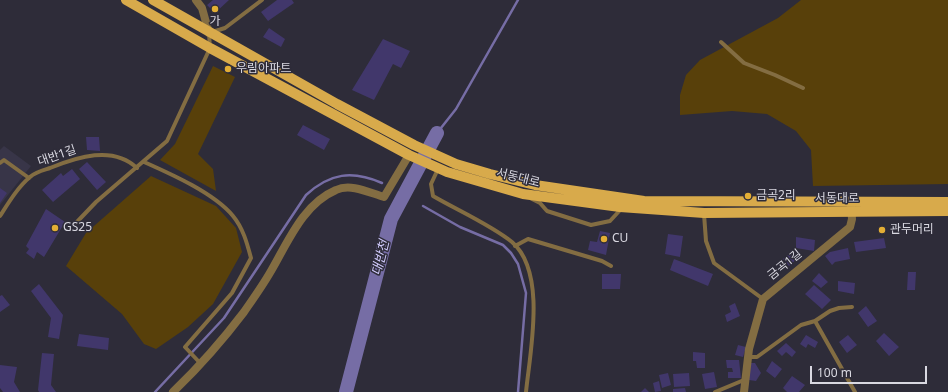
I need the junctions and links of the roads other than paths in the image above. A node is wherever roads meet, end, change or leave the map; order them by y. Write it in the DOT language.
graph roads {
  1 [pos="126,0"];
  2 [pos="153,0"];
  3 [pos="196,0"];
  4 [pos="262,0"];
  5 [pos="209,33"];
  6 [pos="721,42"];
  7 [pos="210,48"];
  8 [pos="803,88"];
  9 [pos="412,156"];
  10 [pos="144,162"];
  11 [pos="0,163"];
  12 [pos="436,163"];
  13 [pos="137,168"];
  14 [pos="29,178"];
  15 [pos="523,194"];
  16 [pos="948,202"];
  17 [pos="623,207"];
  18 [pos="851,207"];
  19 [pos="948,211"];
  20 [pos="704,213"];
  21 [pos="0,216"];
  22 [pos="74,225"];
  23 [pos="515,246"];
  24 [pos="611,266"];
  25 [pos="763,299"];
  26 [pos="852,307"];
  27 [pos="815,321"];
  28 [pos="747,358"];
  29 [pos="202,365"];
  30 [pos="744,380"];
  31 [pos="173,392"];
  32 [pos="526,392"];
  33 [pos="715,392"];
  34 [pos="744,392"];
  35 [pos="855,392"];
  1 -- 7 [label="main road, 서동대로"];
  2 -- 5 [label="main road, 서동대로"];
  3 -- 5 [label="street"];
  4 -- 5 [label="lane"];
  5 -- 7 [label="lane"];
  5 -- 12 [label="main road, 서동대로"];
  6 -- 8 [label="lane"];
  7 -- 9 [label="main road, 서동대로"];
  7 -- 10 [label="lane"];
  9 -- 12 [label="main road, 서동대로"];
  9 -- 29 [label="street"];
  10 -- 13 [label="lane"];
  10 -- 29 [label="lane"];
  11 -- 14 [label="lane"];
  12 -- 15 [label="main road, 서동대로"];
  12 -- 18 [label="main road, 서동대로"];
  12 -- 23 [label="lane"];
  13 -- 14 [label="lane, 대반1길"];
  13 -- 22 [label="lane"];
  14 -- 21 [label="lane, 대반1길"];
  15 -- 17 [label="main road, 서동대로"];
  15 -- 17 [label="lane"];
  16 -- 18 [label="main road, 서동대로"];
  17 -- 20 [label="main road, 서동대로"];
  18 -- 19 [label="main road, 서동대로"];
  18 -- 20 [label="main road, 서동대로"];
  18 -- 25 [label="street, 금곡1길"];
  20 -- 25 [label="lane"];
  23 -- 24 [label="lane"];
  23 -- 32 [label="lane"];
  25 -- 28 [label="street"];
  26 -- 27 [label="lane"];
  27 -- 28 [label="lane"];
  27 -- 35 [label="lane"];
  28 -- 30 [label="street"];
  29 -- 31 [label="street"];
  30 -- 33 [label="lane"];
  30 -- 34 [label="street"];
}
